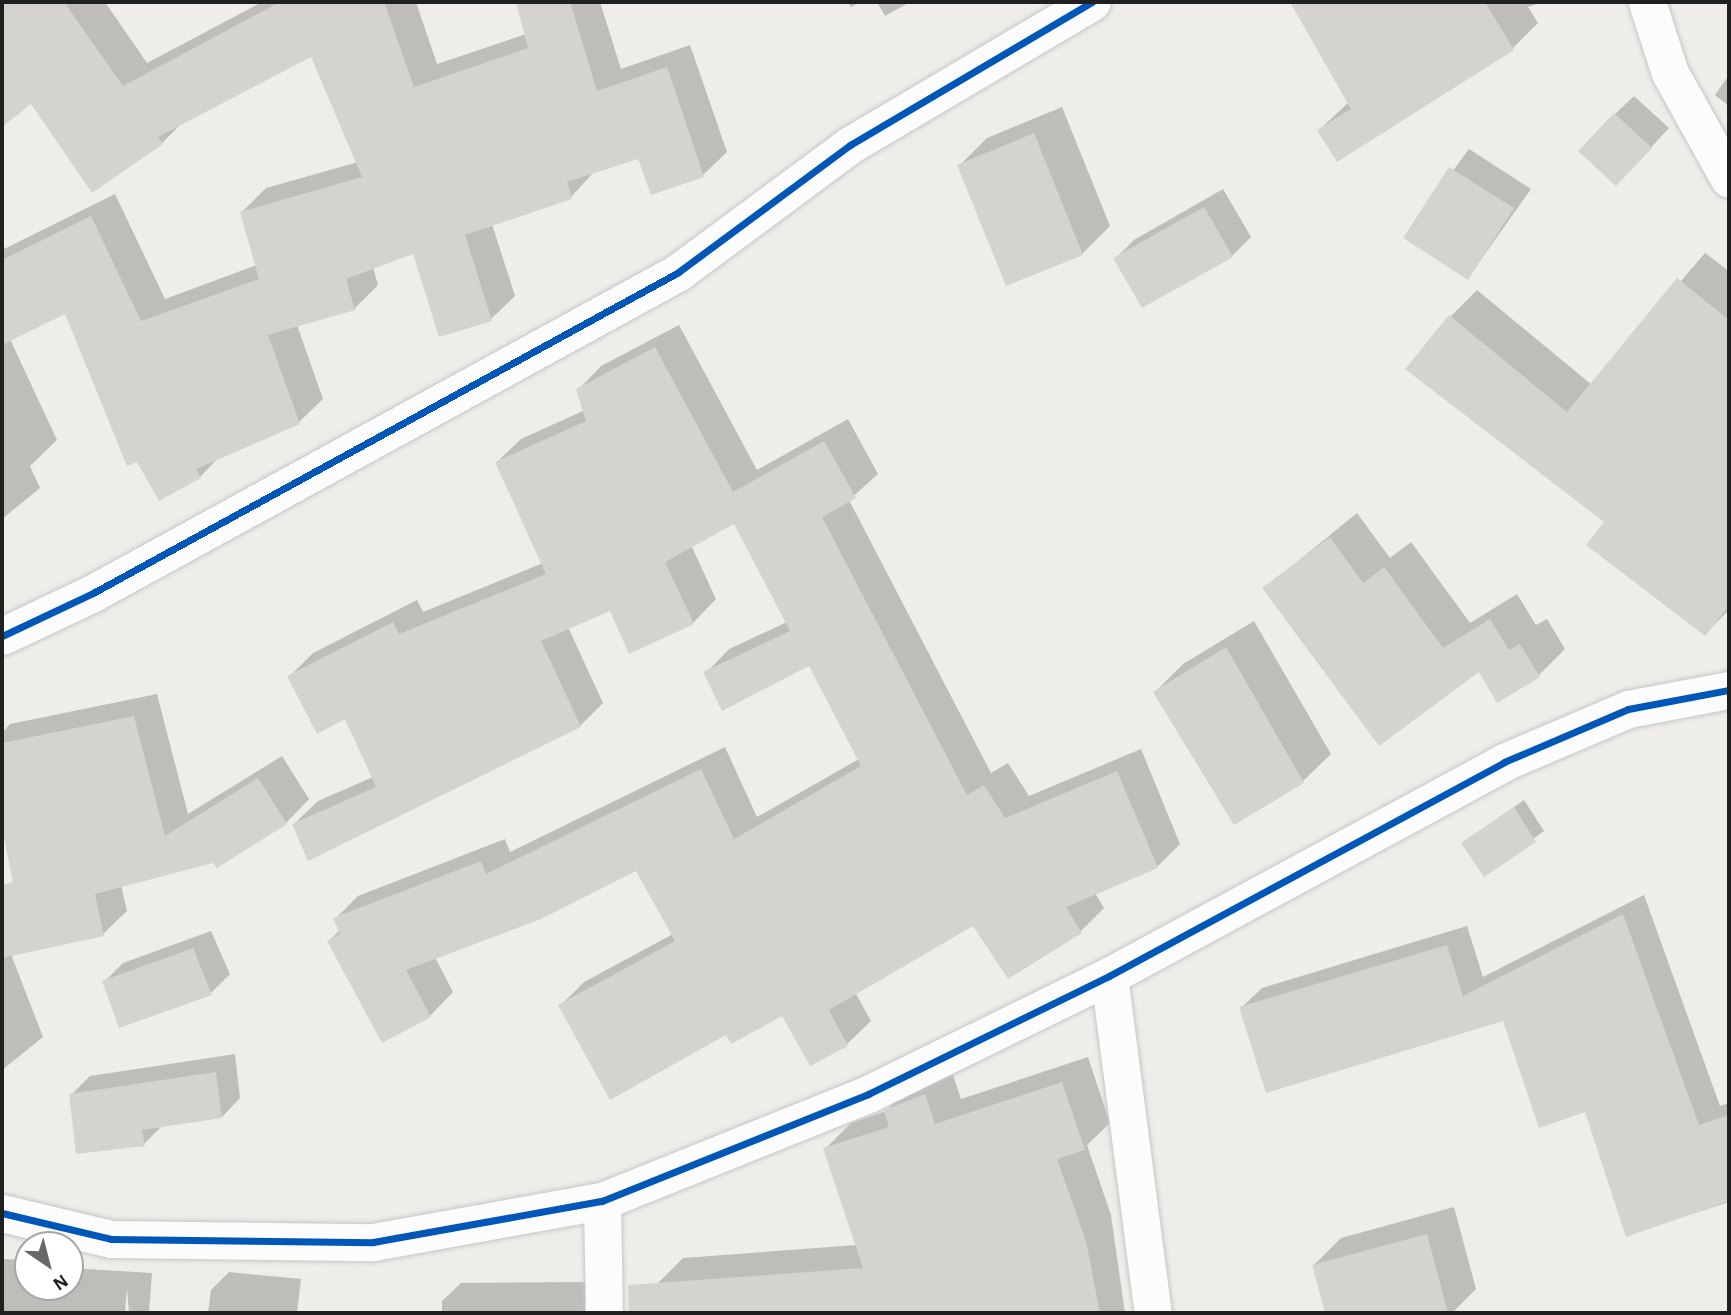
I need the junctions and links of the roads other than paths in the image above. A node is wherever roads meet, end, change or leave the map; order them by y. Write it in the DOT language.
graph roads {
  1 [pos="1092,2"];
  2 [pos="1647,2"];
  3 [pos="1729,179"];
  4 [pos="2,636"];
  5 [pos="1729,690"];
  6 [pos="1109,976"];
  7 [pos="602,1201"];
  8 [pos="2,1213"];
  9 [pos="604,1313"];
  10 [pos="1153,1313"];
  1 -- 4 [label="street"];
  2 -- 3 [label="street"];
  5 -- 6 [label="street"];
  6 -- 7 [label="street"];
  6 -- 10 [label="street"];
  7 -- 8 [label="street"];
  7 -- 9 [label="street"];
}
